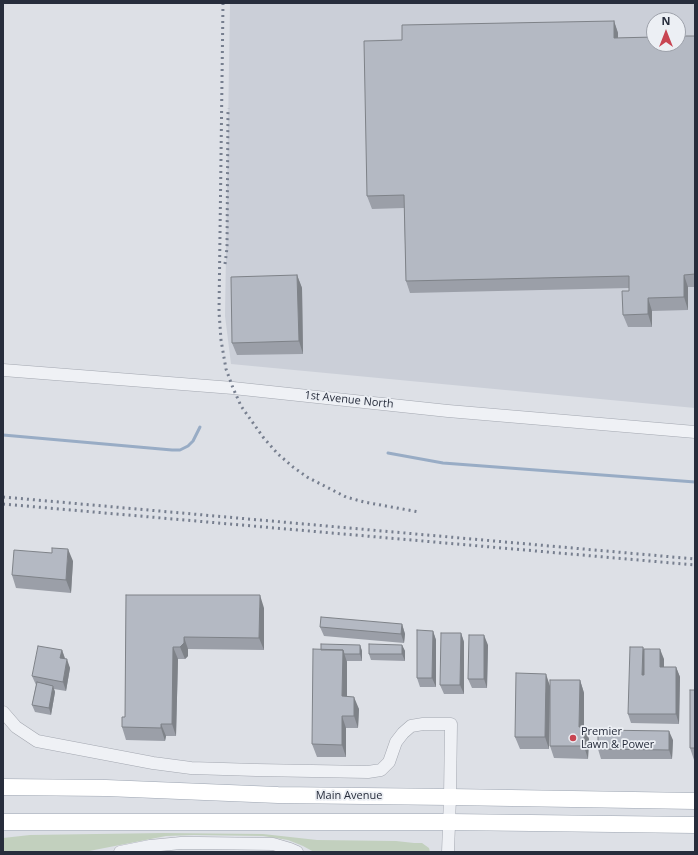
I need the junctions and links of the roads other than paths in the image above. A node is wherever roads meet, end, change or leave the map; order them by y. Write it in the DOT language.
graph roads {
  1 [pos="3,370"];
  2 [pos="695,432"];
  3 [pos="3,712"];
  4 [pos="3,787"];
  5 [pos="450,796"];
  6 [pos="695,801"];
  7 [pos="3,822"];
  8 [pos="449,822"];
  9 [pos="695,825"];
  10 [pos="120,852"];
  11 [pos="297,852"];
  12 [pos="448,852"];
  1 -- 2 [label="street, 1st Avenue North"];
  3 -- 5 [label="street"];
  4 -- 5 [label="main road, Main Avenue"];
  5 -- 6 [label="main road, Main Avenue"];
  5 -- 8 [label="street"];
  7 -- 8 [label="main road"];
  8 -- 9 [label="main road"];
  8 -- 12 [label="street"];
  10 -- 11 [label="street"];
}
